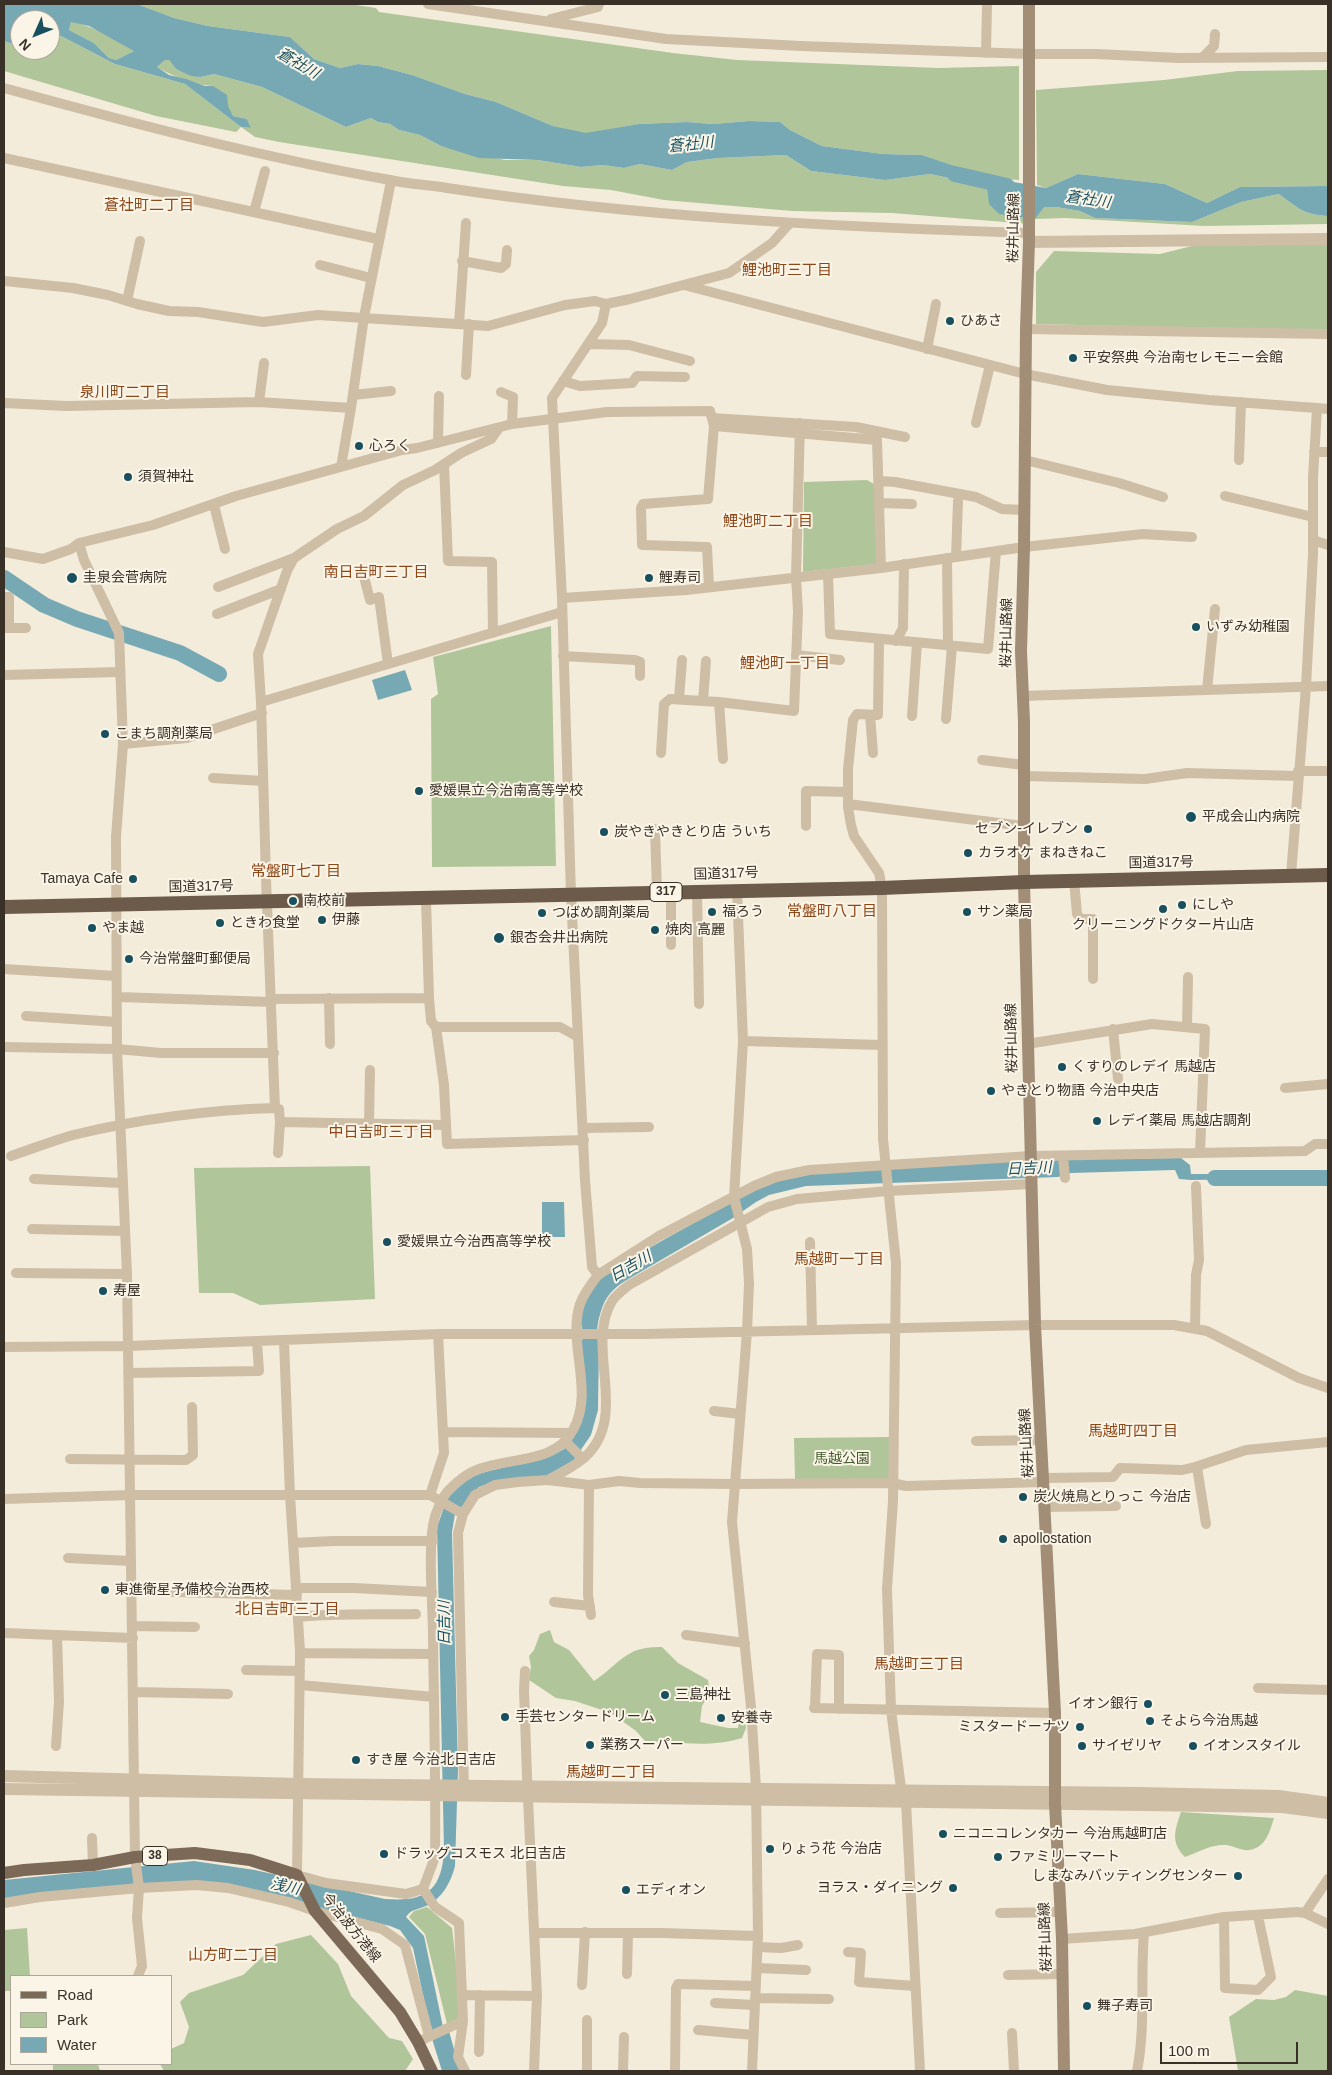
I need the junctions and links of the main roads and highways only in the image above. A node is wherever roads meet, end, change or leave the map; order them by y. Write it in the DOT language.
graph roads {
  1 [pos="1029,4"];
  2 [pos="1328,875"];
  3 [pos="1024,882"];
  4 [pos="4,906"];
  5 [pos="4,1873"];
  6 [pos="432,2071"];
  7 [pos="1064,2071"];
  1 -- 3 [label="main road, 桜井山路線"];
  2 -- 3 [label="highway, 国道317号 / 317"];
  3 -- 4 [label="highway, 国道317号 / 317"];
  3 -- 7 [label="main road, 桜井山路線"];
  5 -- 6 [label="main road, 今治波方港線 / 38"];
}
